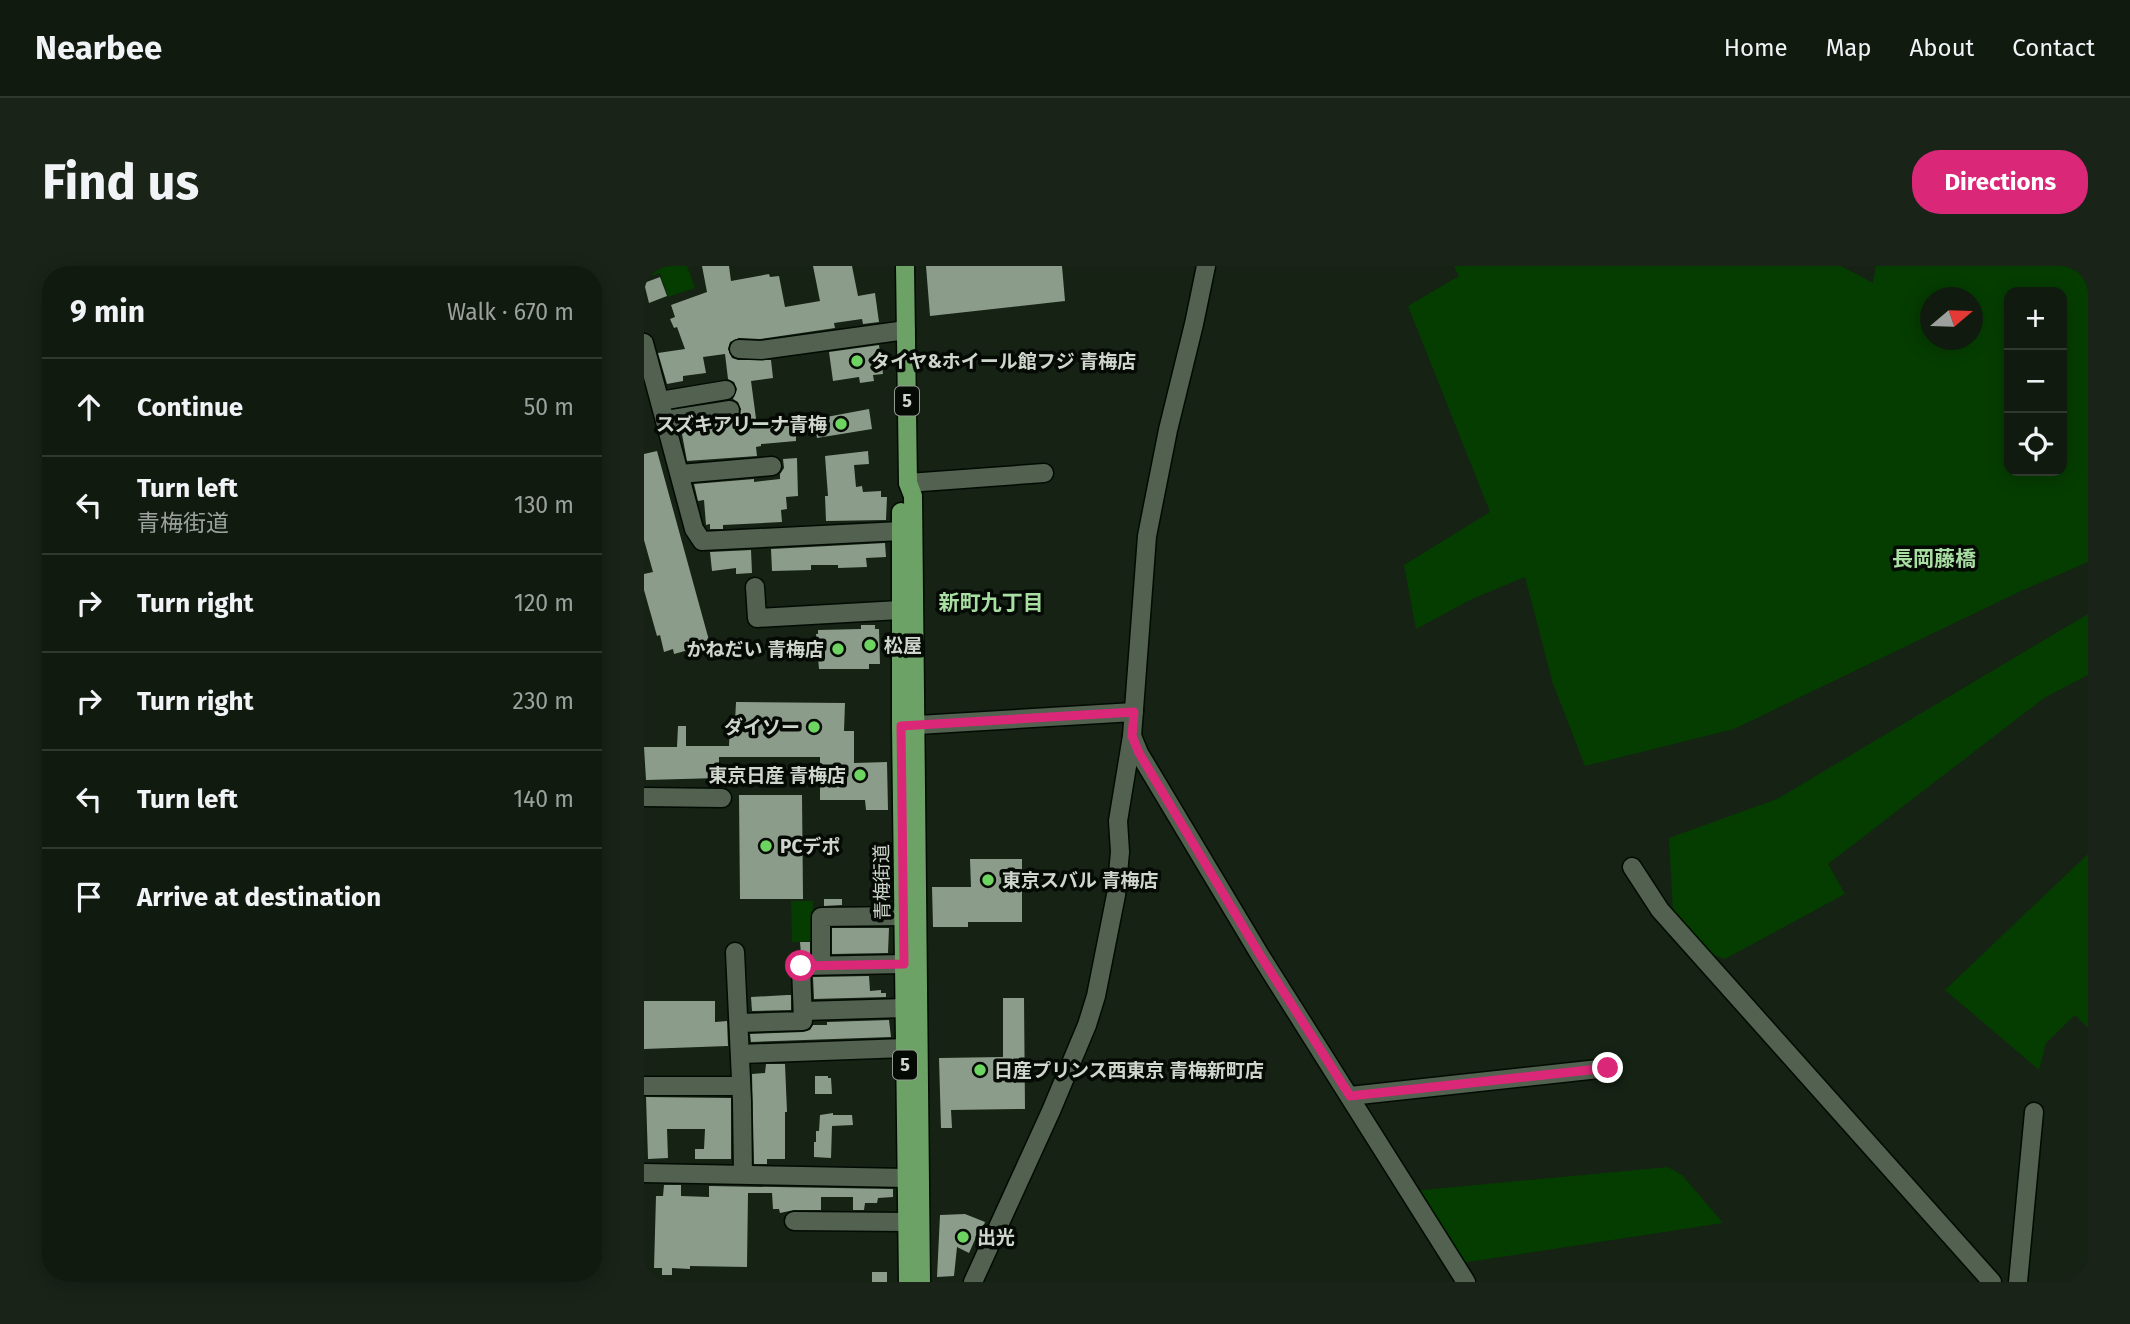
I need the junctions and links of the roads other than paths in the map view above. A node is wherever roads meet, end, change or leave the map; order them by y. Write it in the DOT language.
graph roads {
  1 [pos="905,266"];
  2 [pos="1206,266"];
  3 [pos="906,330"];
  4 [pos="644,343"];
  5 [pos="738,349"];
  6 [pos="726,390"];
  7 [pos="660,401"];
  8 [pos="730,410"];
  9 [pos="666,420"];
  10 [pos="772,467"];
  11 [pos="1044,473"];
  12 [pos="680,474"];
  13 [pos="908,483"];
  14 [pos="901,531"];
  15 [pos="755,587"];
  16 [pos="900,610"];
  17 [pos="1134,712"];
  18 [pos="908,725"];
  19 [pos="1132,736"];
  20 [pos="644,797"];
  21 [pos="722,799"];
  22 [pos="1632,867"];
  23 [pos="904,916"];
  24 [pos="736,952"];
  25 [pos="904,964"];
  26 [pos="821,965"];
  27 [pos="905,1008"];
  28 [pos="803,1011"];
  29 [pos="739,1023"];
  30 [pos="905,1048"];
  31 [pos="740,1054"];
  32 [pos="1608,1068"];
  33 [pos="644,1086"];
  34 [pos="741,1086"];
  35 [pos="1350,1096"];
  36 [pos="2034,1112"];
  37 [pos="644,1172"];
  38 [pos="743,1174"];
  39 [pos="906,1178"];
  40 [pos="794,1222"];
  41 [pos="906,1222"];
  42 [pos="908,1282"];
  43 [pos="921,1282"];
  44 [pos="973,1282"];
  45 [pos="1466,1282"];
  46 [pos="1992,1282"];
  47 [pos="2018,1282"];
  1 -- 3 [label="main road, 青梅街道 / 5"];
  2 -- 17 [label="street"];
  3 -- 5 [label="street"];
  3 -- 13 [label="main road, 青梅街道 / 5"];
  4 -- 7 [label="street"];
  6 -- 7 [label="street"];
  7 -- 9 [label="street"];
  8 -- 9 [label="street"];
  9 -- 12 [label="street"];
  10 -- 12 [label="street"];
  11 -- 13 [label="street"];
  12 -- 14 [label="street"];
  13 -- 14 [label="main road, 青梅街道 / 5"];
  13 -- 18 [label="main road, 青梅街道 / 5"];
  14 -- 16 [label="main road, 青梅街道 / 5"];
  15 -- 16 [label="street"];
  16 -- 18 [label="main road, 青梅街道 / 5"];
  17 -- 18 [label="street"];
  17 -- 19 [label="street"];
  18 -- 23 [label="main road, 青梅街道 / 5"];
  18 -- 43 [label="main road, 青梅街道 / 5"];
  19 -- 35 [label="street"];
  19 -- 44 [label="street"];
  20 -- 21 [label="street"];
  22 -- 46 [label="street"];
  23 -- 25 [label="main road, 青梅街道 / 5"];
  23 -- 26 [label="street"];
  24 -- 29 [label="street"];
  25 -- 26 [label="street"];
  25 -- 27 [label="main road, 青梅街道 / 5"];
  26 -- 28 [label="street"];
  27 -- 28 [label="street"];
  27 -- 30 [label="main road, 青梅街道 / 5"];
  28 -- 29 [label="street"];
  29 -- 31 [label="street"];
  30 -- 31 [label="street"];
  30 -- 39 [label="main road, 青梅街道 / 5"];
  31 -- 34 [label="street"];
  32 -- 35 [label="street"];
  33 -- 34 [label="street"];
  34 -- 38 [label="street"];
  35 -- 45 [label="street"];
  36 -- 47 [label="street"];
  37 -- 38 [label="street"];
  38 -- 39 [label="street"];
  39 -- 41 [label="main road, 青梅街道 / 5"];
  40 -- 41 [label="street"];
  41 -- 42 [label="main road, 青梅街道 / 5"];
}
